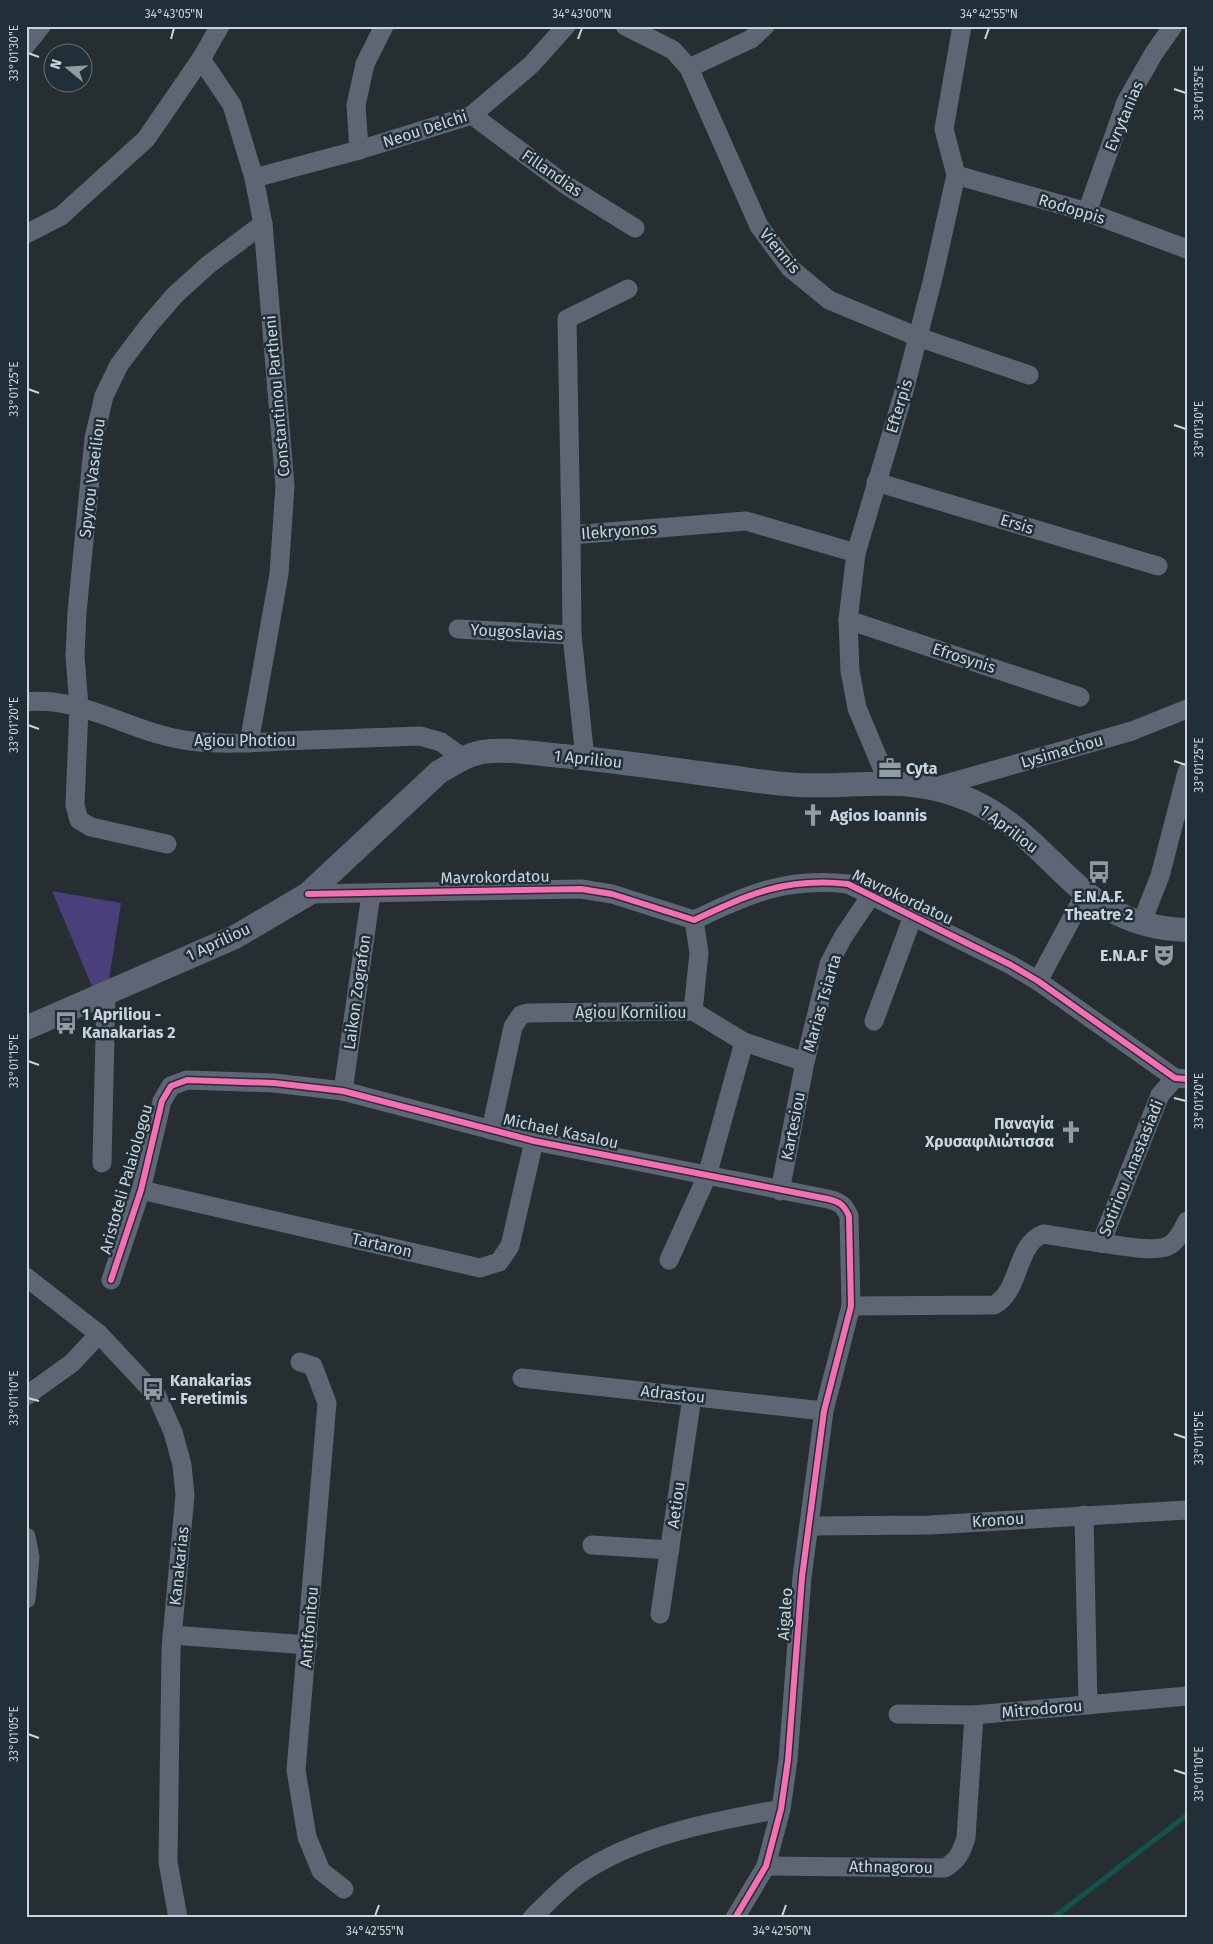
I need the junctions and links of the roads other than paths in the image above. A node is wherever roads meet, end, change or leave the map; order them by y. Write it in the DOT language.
graph roads {
  1 [pos="41,26"];
  2 [pos="220,26"];
  3 [pos="384,26"];
  4 [pos="566,26"];
  5 [pos="625,26"];
  6 [pos="765,26"];
  7 [pos="962,26"];
  8 [pos="1173,26"];
  9 [pos="26,45"];
  10 [pos="202,59"];
  11 [pos="689,68"];
  12 [pos="472,115"];
  13 [pos="359,150"];
  14 [pos="956,175"];
  15 [pos="254,178"];
  16 [pos="1087,212"];
  17 [pos="262,224"];
  18 [pos="635,228"];
  19 [pos="26,234"];
  20 [pos="1187,249"];
  21 [pos="628,289"];
  22 [pos="918,337"];
  23 [pos="1029,375"];
  24 [pos="876,482"];
  25 [pos="570,534"];
  26 [pos="856,553"];
  27 [pos="1158,566"];
  28 [pos="848,620"];
  29 [pos="458,628"];
  30 [pos="572,635"];
  31 [pos="1080,697"];
  32 [pos="26,702"];
  33 [pos="79,707"];
  34 [pos="1187,709"];
  35 [pos="249,743"];
  36 [pos="463,758"];
  37 [pos="585,758"];
  38 [pos="1187,772"];
  39 [pos="888,782"];
  40 [pos="934,787"];
  41 [pos="167,844"];
  42 [pos="308,894"];
  43 [pos="371,894"];
  44 [pos="872,894"];
  45 [pos="1084,894"];
  46 [pos="913,916"];
  47 [pos="694,920"];
  48 [pos="1140,924"];
  49 [pos="1187,930"];
  50 [pos="1038,981"];
  51 [pos="106,992"];
  52 [pos="693,1011"];
  53 [pos="874,1021"];
  54 [pos="26,1028"];
  55 [pos="744,1042"];
  56 [pos="805,1062"];
  57 [pos="1183,1083"];
  58 [pos="171,1086"];
  59 [pos="343,1091"];
  60 [pos="491,1130"];
  61 [pos="534,1141"];
  62 [pos="102,1163"];
  63 [pos="707,1176"];
  64 [pos="141,1190"];
  65 [pos="780,1191"];
  66 [pos="1187,1221"];
  67 [pos="1101,1243"];
  68 [pos="668,1260"];
  69 [pos="26,1277"];
  70 [pos="111,1280"];
  71 [pos="851,1306"];
  72 [pos="99,1334"];
  73 [pos="300,1362"];
  74 [pos="522,1378"];
  75 [pos="26,1396"];
  76 [pos="692,1397"];
  77 [pos="824,1411"];
  78 [pos="1187,1510"];
  79 [pos="1084,1514"];
  80 [pos="809,1526"];
  81 [pos="26,1537"];
  82 [pos="592,1545"];
  83 [pos="670,1550"];
  84 [pos="26,1599"];
  85 [pos="660,1614"];
  86 [pos="172,1635"];
  87 [pos="308,1645"];
  88 [pos="1187,1696"];
  89 [pos="1088,1705"];
  90 [pos="898,1714"];
  91 [pos="974,1715"];
  92 [pos="781,1809"];
  93 [pos="766,1866"];
  94 [pos="344,1888"];
  95 [pos="178,1918"];
  96 [pos="532,1918"];
  97 [pos="735,1918"];
  1 -- 9 [label="street"];
  2 -- 10 [label="street"];
  3 -- 13 [label="street"];
  4 -- 12 [label="street, Neou Delchi"];
  5 -- 11 [label="street, Viennis"];
  6 -- 11 [label="street"];
  7 -- 14 [label="street, Efterpis"];
  8 -- 16 [label="street, Evrytanias"];
  10 -- 15 [label="street, Constantinou Partheni"];
  10 -- 19 [label="street"];
  11 -- 22 [label="street, Viennis"];
  12 -- 13 [label="street, Neou Delchi"];
  12 -- 18 [label="street, Fillandias"];
  13 -- 15 [label="street, Neou Delchi"];
  14 -- 16 [label="street, Rodoppis"];
  14 -- 22 [label="street, Efterpis"];
  15 -- 17 [label="street, Constantinou Partheni"];
  16 -- 20 [label="street, Rodoppis"];
  17 -- 33 [label="street, Spyrou Vaseiliou"];
  17 -- 35 [label="street, Constantinou Partheni"];
  21 -- 25 [label="street, Ilekryonos"];
  22 -- 23 [label="street, Viennis"];
  22 -- 24 [label="street, Efterpis"];
  24 -- 26 [label="street, Efterpis"];
  24 -- 27 [label="street, Ersis"];
  25 -- 26 [label="street, Ilekryonos"];
  25 -- 30 [label="street"];
  26 -- 28 [label="street, Efterpis"];
  28 -- 31 [label="street, Efrosynis"];
  28 -- 39 [label="street, Efterpis"];
  29 -- 30 [label="street, Yougoslavias"];
  30 -- 37 [label="street, Yougoslavias"];
  32 -- 33 [label="street, Agiou Photiou"];
  33 -- 35 [label="street, Agiou Photiou"];
  33 -- 41 [label="street, Spyrou Vaseiliou"];
  34 -- 40 [label="street, Lysimachou"];
  35 -- 36 [label="street, Agiou Photiou"];
  36 -- 37 [label="main road, 1 Apriliou"];
  36 -- 42 [label="main road, 1 Apriliou"];
  37 -- 39 [label="main road, 1 Apriliou"];
  38 -- 48 [label="street"];
  39 -- 40 [label="main road, 1 Apriliou"];
  40 -- 45 [label="main road, 1 Apriliou"];
  42 -- 43 [label="street, Mavrokordatou"];
  42 -- 51 [label="main road, 1 Apriliou"];
  43 -- 47 [label="street, Mavrokordatou"];
  43 -- 59 [label="street, Laikon Zografon"];
  44 -- 46 [label="street, Mavrokordatou"];
  44 -- 47 [label="street, Mavrokordatou"];
  44 -- 56 [label="street, Marias Tsiarta"];
  45 -- 48 [label="main road, 1 Apriliou"];
  45 -- 50 [label="street"];
  46 -- 50 [label="street, Mavrokordatou"];
  46 -- 53 [label="street"];
  47 -- 52 [label="street"];
  48 -- 49 [label="main road, 1 Apriliou"];
  50 -- 57 [label="street, Mavrokordatou"];
  51 -- 54 [label="main road, 1 Apriliou"];
  51 -- 62 [label="street"];
  52 -- 55 [label="street, Agiou Korniliou"];
  52 -- 60 [label="street, Agiou Korniliou"];
  55 -- 56 [label="street, Agiou Korniliou"];
  55 -- 63 [label="street"];
  56 -- 65 [label="street, Kartesiou"];
  57 -- 67 [label="street, Sotiriou Anastasiadi"];
  58 -- 59 [label="street, Michael Kasalou"];
  58 -- 64 [label="street, Aristoteli Palaiologou"];
  59 -- 60 [label="street, Michael Kasalou"];
  60 -- 61 [label="street, Michael Kasalou"];
  61 -- 63 [label="street, Michael Kasalou"];
  61 -- 64 [label="street, Tartaron"];
  63 -- 65 [label="street, Michael Kasalou"];
  63 -- 68 [label="street"];
  64 -- 70 [label="street, Aristoteli Palaiologou"];
  65 -- 71 [label="street, Michael Kasalou"];
  66 -- 67 [label="street"];
  67 -- 71 [label="street, Sotiriou Anastasiadi"];
  69 -- 72 [label="street, Kanakarias"];
  71 -- 77 [label="street, Aigaleo"];
  72 -- 75 [label="street"];
  72 -- 86 [label="street, Kanakarias"];
  73 -- 87 [label="street, Antifonitou"];
  74 -- 76 [label="street, Adrastou"];
  76 -- 77 [label="street, Adrastou"];
  76 -- 83 [label="street, Aetiou"];
  77 -- 80 [label="street, Aigaleo"];
  78 -- 79 [label="street, Kronou"];
  79 -- 80 [label="street, Kronou"];
  79 -- 89 [label="street"];
  80 -- 92 [label="street, Aigaleo"];
  81 -- 84 [label="street"];
  82 -- 83 [label="street"];
  83 -- 85 [label="street, Aetiou"];
  86 -- 87 [label="street"];
  86 -- 95 [label="street, Kanakarias"];
  87 -- 94 [label="street, Antifonitou"];
  88 -- 89 [label="street, Mitrodorou"];
  89 -- 91 [label="street, Mitrodorou"];
  90 -- 91 [label="street, Mitrodorou"];
  91 -- 93 [label="street, Athnagorou"];
  92 -- 93 [label="street, Aigaleo"];
  92 -- 96 [label="street"];
  93 -- 97 [label="street, Aigaleo"];
}
